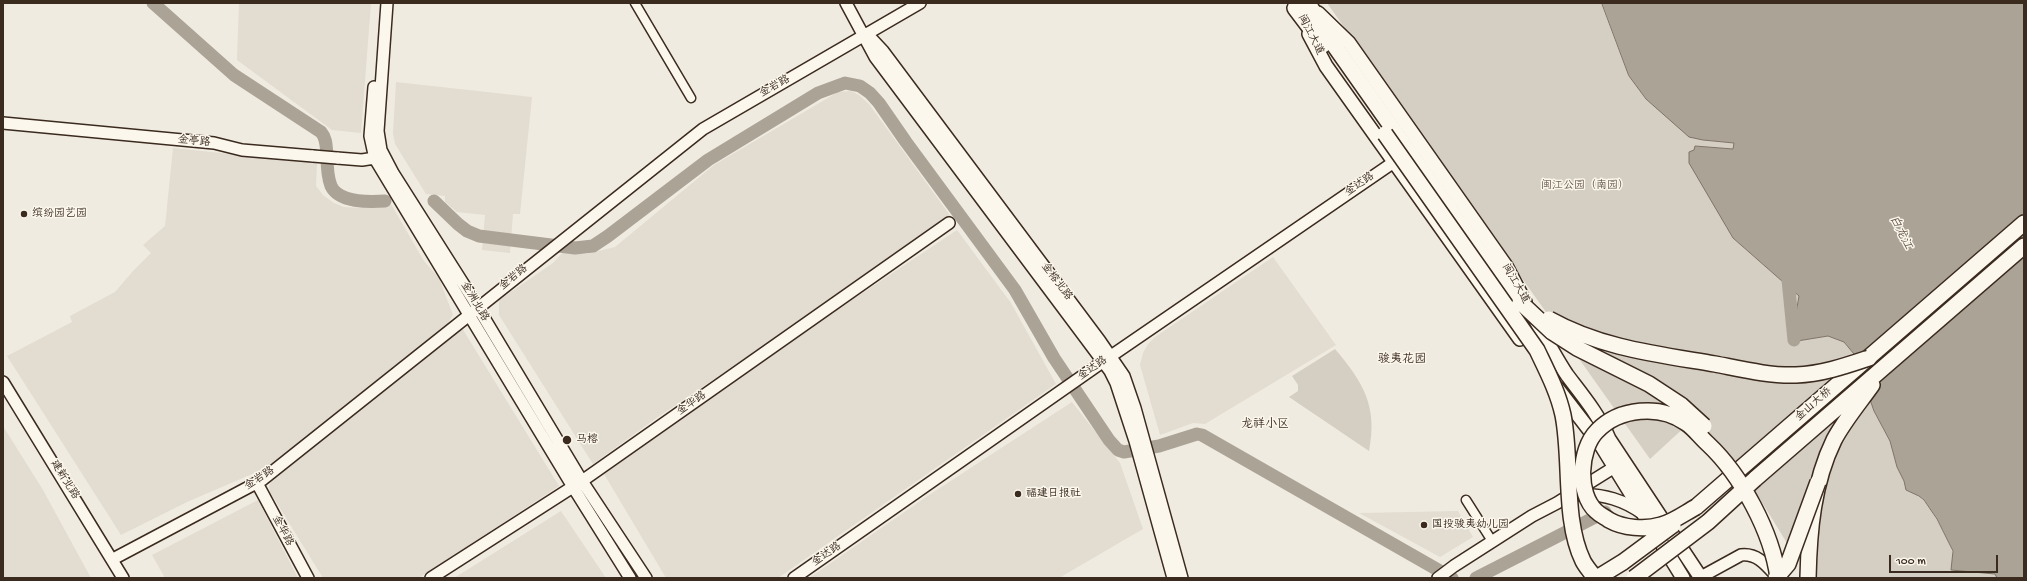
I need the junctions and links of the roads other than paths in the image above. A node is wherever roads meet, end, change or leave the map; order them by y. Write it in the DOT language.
graph roads {
  1 [pos="380,3"];
  2 [pos="387,3"];
  3 [pos="635,3"];
  4 [pos="846,3"];
  5 [pos="920,3"];
  6 [pos="1301,4"];
  7 [pos="866,35"];
  8 [pos="691,98"];
  9 [pos="3,123"];
  10 [pos="1389,131"];
  11 [pos="379,157"];
  12 [pos="1394,162"];
  13 [pos="949,223"];
  14 [pos="2024,223"];
  15 [pos="2024,246"];
  16 [pos="1520,302"];
  17 [pos="473,310"];
  18 [pos="1869,358"];
  19 [pos="1108,359"];
  20 [pos="1882,370"];
  21 [pos="3,382"];
  22 [pos="1620,464"];
  23 [pos="1146,465"];
  24 [pos="1818,482"];
  25 [pos="257,483"];
  26 [pos="578,484"];
  27 [pos="1466,500"];
  28 [pos="1557,503"];
  29 [pos="1696,507"];
  30 [pos="1645,516"];
  31 [pos="1492,541"];
  32 [pos="113,559"];
  33 [pos="123,578"];
  34 [pos="308,578"];
  35 [pos="431,578"];
  36 [pos="630,578"];
  37 [pos="646,578"];
  38 [pos="794,578"];
  39 [pos="1173,578"];
  40 [pos="1182,578"];
  41 [pos="1438,578"];
  42 [pos="1596,578"];
  43 [pos="1634,578"];
  44 [pos="1684,578"];
  45 [pos="1700,578"];
  46 [pos="1777,578"];
  47 [pos="1788,578"];
  48 [pos="1808,578"];
  1 -- 11 [label="street, 金洲北路"];
  2 -- 11 [label="street, 金洲北路"];
  3 -- 8 [label="street"];
  4 -- 7 [label="street, 金榕北路"];
  5 -- 7 [label="street, 金岩路"];
  6 -- 10 [label="highway"];
  6 -- 12 [label="main road, 闽江大道"];
  6 -- 22 [label="main road, 闽江大道"];
  7 -- 17 [label="street, 金岩路"];
  7 -- 19 [label="street, 金榕北路"];
  9 -- 11 [label="street, 金亭路, bridge"];
  10 -- 16 [label="highway"];
  10 -- 42 [label="highway, bridge"];
  11 -- 17 [label="street, 金洲北路"];
  12 -- 19 [label="street, 金达路"];
  12 -- 22 [label="main road, 闽江大道"];
  13 -- 26 [label="street, 金华路"];
  14 -- 18 [label="highway, 金山大桥"];
  15 -- 20 [label="highway, 金山大桥"];
  16 -- 18 [label="highway, bridge"];
  16 -- 47 [label="highway, bridge"];
  17 -- 25 [label="street, 金岩路"];
  17 -- 26 [label="street, 金洲北路"];
  18 -- 29 [label="highway, 金山大桥, bridge"];
  19 -- 23 [label="street, 金榕北路"];
  19 -- 38 [label="street, 金达路"];
  20 -- 24 [label="highway"];
  20 -- 43 [label="highway, 金山大桥, bridge"];
  21 -- 32 [label="street, 建新北路"];
  22 -- 28 [label="street"];
  22 -- 30 [label="main road, 闽江大道"];
  22 -- 45 [label="main road, 闽江大道"];
  23 -- 39 [label="street, 金榕北路"];
  23 -- 40 [label="street, 金榕北路"];
  24 -- 46 [label="highway, bridge"];
  24 -- 48 [label="highway, bridge"];
  25 -- 32 [label="street, 金岩路"];
  25 -- 34 [label="street, 金华路"];
  26 -- 35 [label="street, 金华路"];
  26 -- 36 [label="street, 金洲北路"];
  26 -- 37 [label="street, 金洲北路"];
  27 -- 31 [label="street"];
  28 -- 30 [label="street"];
  28 -- 31 [label="street"];
  29 -- 42 [label="highway, 金山大桥, bridge"];
  29 -- 46 [label="highway, bridge"];
  30 -- 44 [label="main road, 闽江大道"];
  31 -- 41 [label="street"];
  32 -- 33 [label="street, 建新北路"];
  45 -- 46 [label="street"];
}
